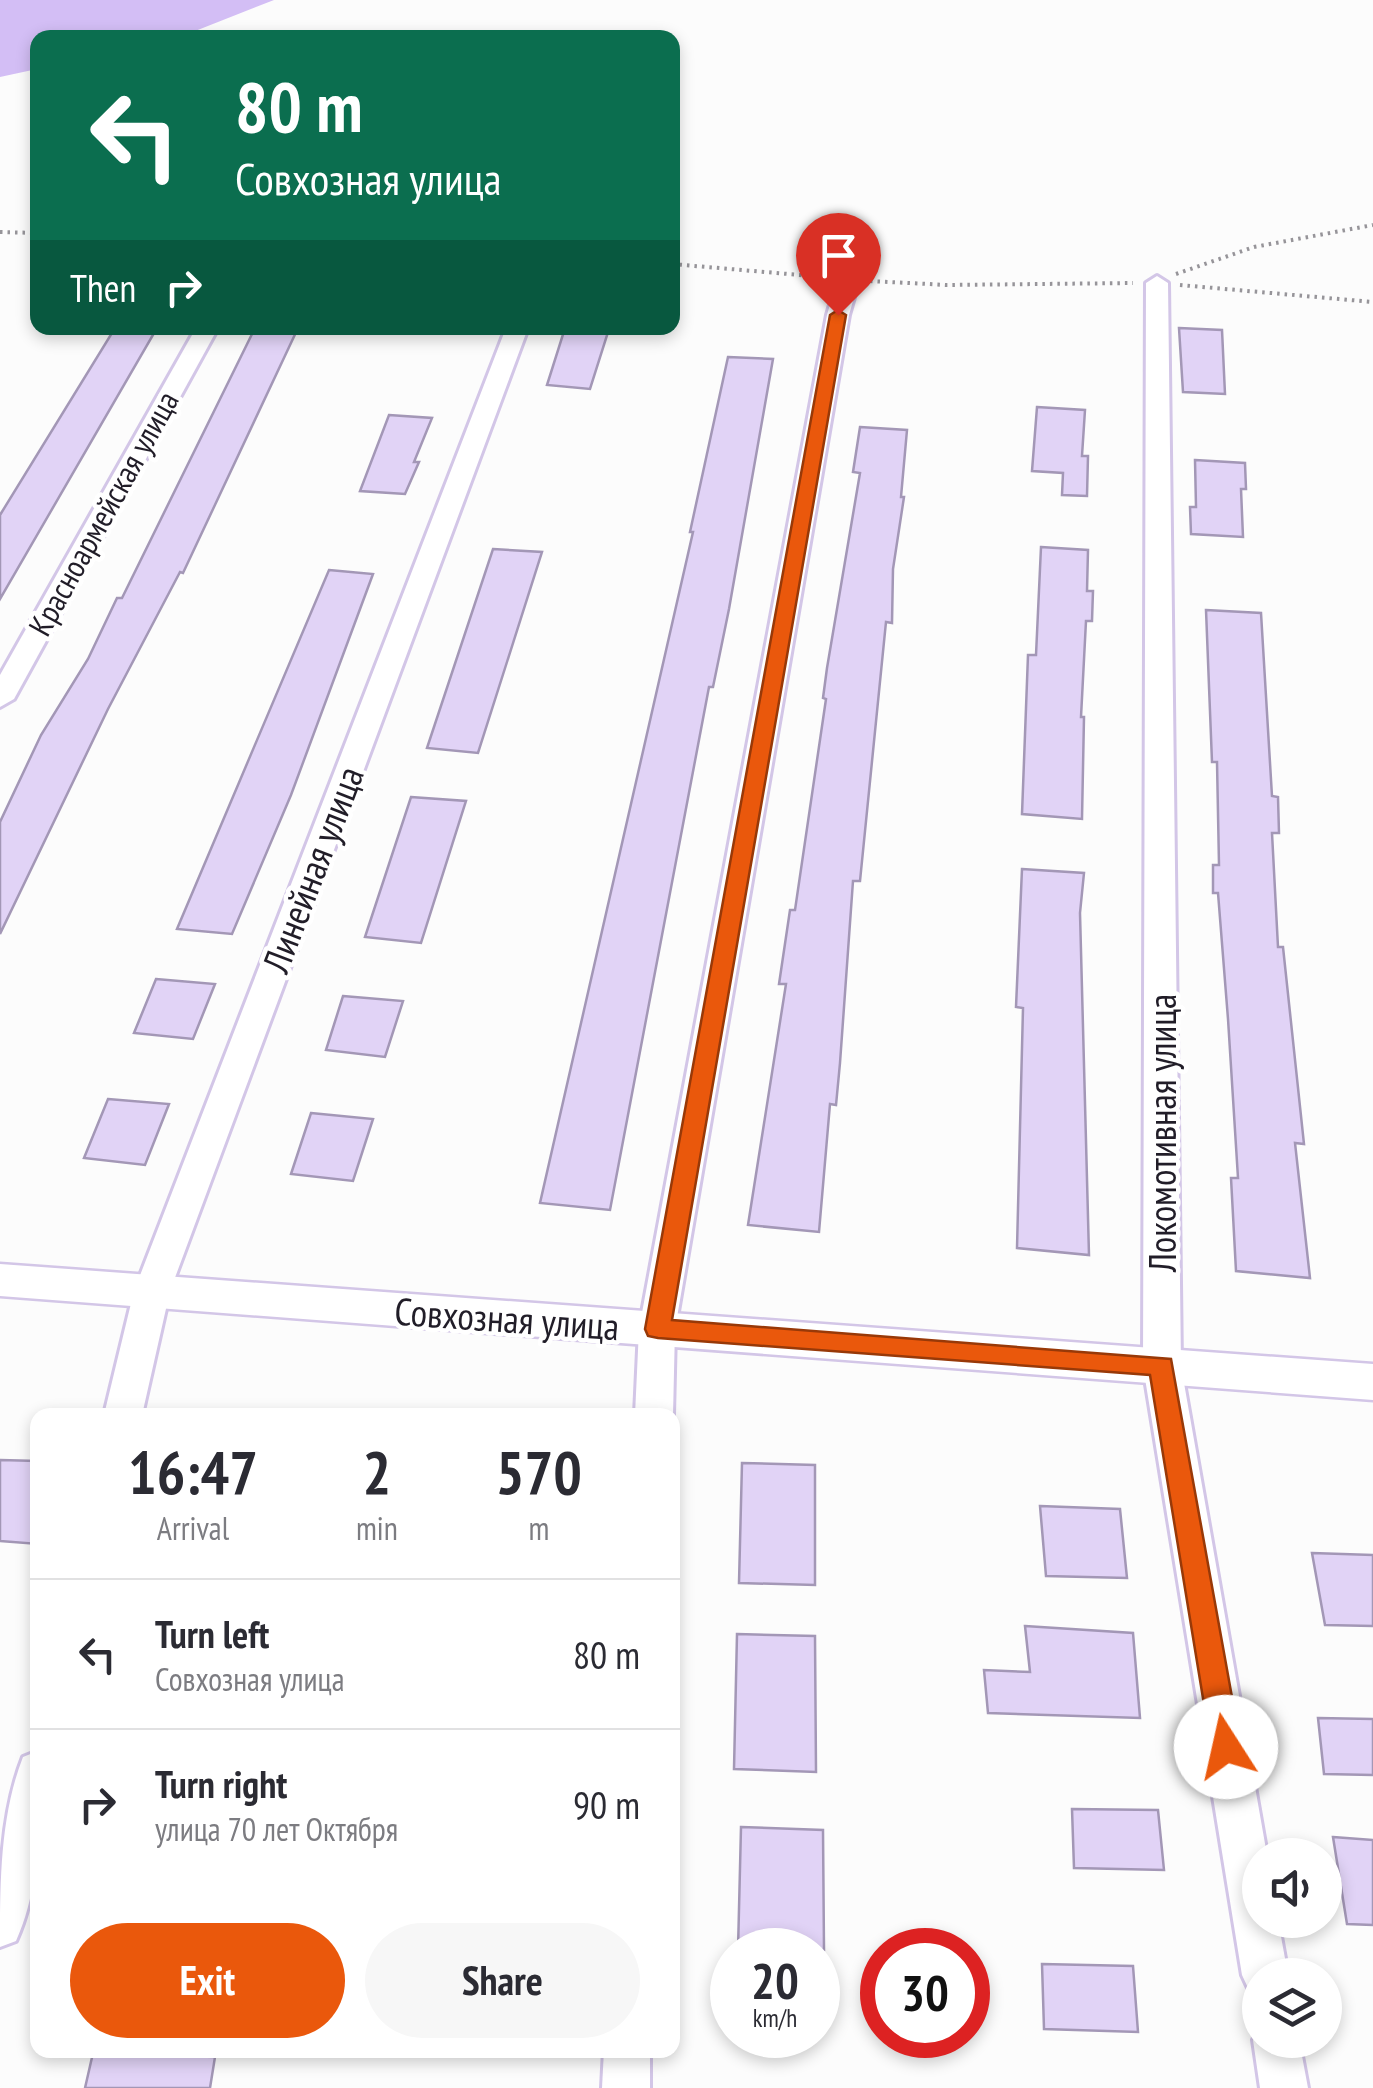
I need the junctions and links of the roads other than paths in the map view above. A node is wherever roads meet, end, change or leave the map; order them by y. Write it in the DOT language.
graph roads {
  1 [pos="848,280"];
  2 [pos="1157,283"];
  3 [pos="203,335"];
  4 [pos="515,335"];
  5 [pos="0,699"];
  6 [pos="0,1280"];
  7 [pos="152,1291"];
  8 [pos="658,1329"];
  9 [pos="1162,1366"];
  10 [pos="1373,1382"];
  11 [pos="125,1408"];
  12 [pos="654,1408"];
  13 [pos="30,1803"];
  14 [pos="0,1926"];
  15 [pos="1262,1958"];
  16 [pos="627,2058"];
  17 [pos="1279,2058"];
  18 [pos="626,2088"];
  19 [pos="1284,2088"];
  1 -- 8 [label="street"];
  2 -- 9 [label="street, Локомотивная улица"];
  3 -- 5 [label="street, Красноармейская улица"];
  4 -- 7 [label="street, Линейная улица"];
  6 -- 7 [label="street, Совхозная улица"];
  7 -- 8 [label="street, Совхозная улица"];
  7 -- 11 [label="street, Линейная улица"];
  8 -- 9 [label="street, Совхозная улица"];
  8 -- 12 [label="street"];
  9 -- 10 [label="street, Совхозная улица"];
  9 -- 15 [label="street, Локомотивная улица"];
  13 -- 14 [label="street"];
  16 -- 18 [label="street"];
  17 -- 19 [label="street"];
}
